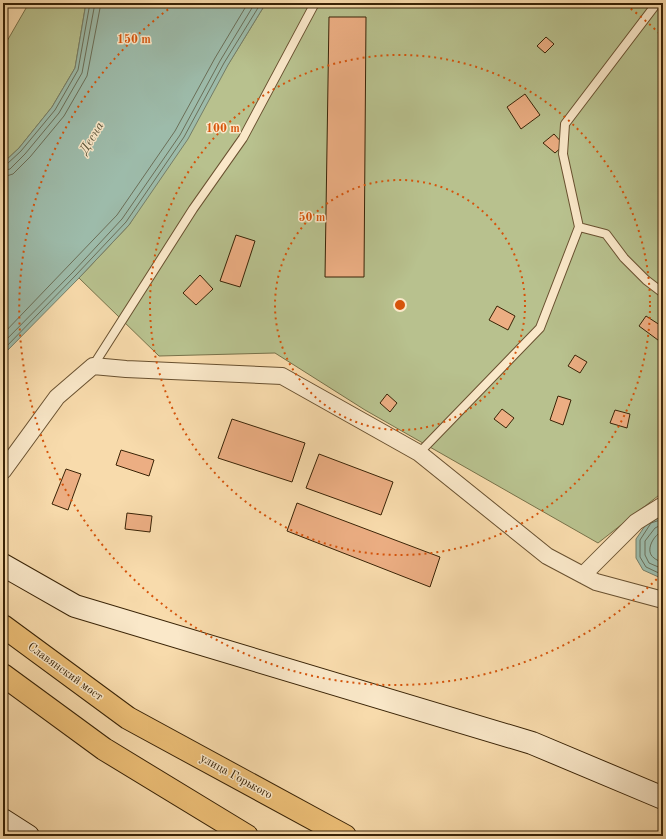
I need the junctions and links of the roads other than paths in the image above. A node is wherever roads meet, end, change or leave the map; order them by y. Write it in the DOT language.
graph roads {
  1 [pos="315,3"];
  2 [pos="657,3"];
  3 [pos="579,227"];
  4 [pos="663,293"];
  5 [pos="93,366"];
  6 [pos="419,454"];
  7 [pos="3,471"];
  8 [pos="663,505"];
  9 [pos="3,565"];
  10 [pos="583,575"];
  11 [pos="663,600"];
  12 [pos="3,626"];
  13 [pos="3,675"];
  14 [pos="128,718"];
  15 [pos="663,798"];
  16 [pos="3,820"];
  17 [pos="28,836"];
  18 [pos="247,836"];
  19 [pos="345,836"];
  1 -- 5 [label="lane"];
  2 -- 3 [label="lane"];
  3 -- 4 [label="lane"];
  3 -- 6 [label="lane"];
  5 -- 6 [label="street"];
  5 -- 7 [label="street"];
  6 -- 10 [label="street"];
  8 -- 10 [label="street"];
  9 -- 15 [label="street"];
  10 -- 11 [label="street"];
  12 -- 14 [label="main road, Славянский мост"];
  13 -- 18 [label="main road"];
  14 -- 19 [label="main road, улица Горького"];
  16 -- 17 [label="street"];
}
